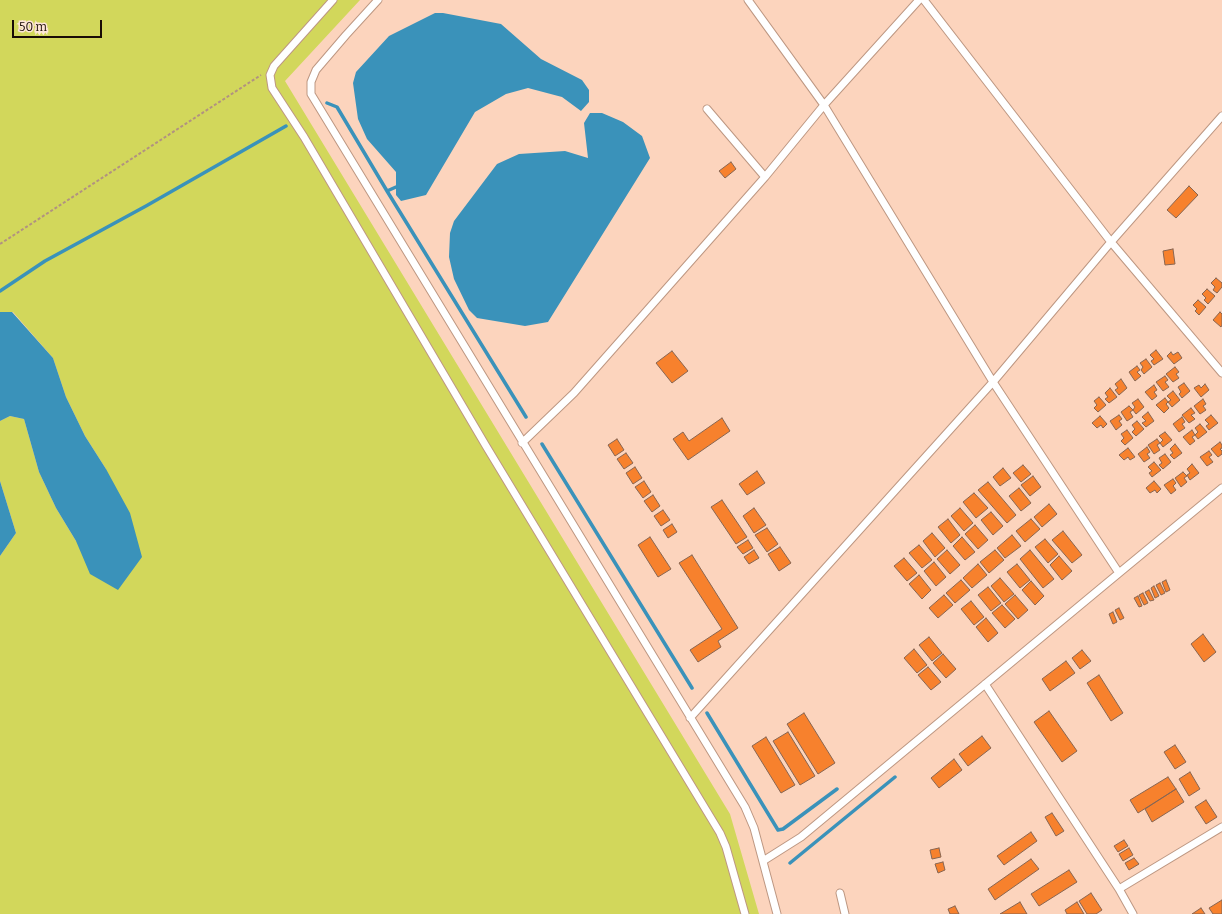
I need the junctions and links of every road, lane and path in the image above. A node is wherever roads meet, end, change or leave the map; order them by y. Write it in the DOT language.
graph roads {
  1 [pos="333,0"];
  2 [pos="378,0"];
  3 [pos="748,0"];
  4 [pos="919,0"];
  5 [pos="924,0"];
  6 [pos="274,66"];
  7 [pos="824,105"];
  8 [pos="707,109"];
  9 [pos="1222,116"];
  10 [pos="765,177"];
  11 [pos="1111,242"];
  12 [pos="0,244"];
  13 [pos="1222,373"];
  14 [pos="994,382"];
  15 [pos="522,443"];
  16 [pos="1222,488"];
  17 [pos="1119,573"];
  18 [pos="985,684"];
  19 [pos="690,718"];
  20 [pos="1222,827"];
  21 [pos="763,862"];
  22 [pos="1119,889"];
  23 [pos="840,894"];
  24 [pos="744,914"];
  25 [pos="777,914"];
  26 [pos="845,914"];
  27 [pos="1133,914"];
  1 -- 6 [label="lane"];
  2 -- 15 [label="lane"];
  3 -- 7 [label="lane"];
  4 -- 7 [label="lane"];
  5 -- 11 [label="lane"];
  6 -- 12 [label="path"];
  6 -- 24 [label="lane"];
  7 -- 10 [label="lane"];
  7 -- 14 [label="lane"];
  8 -- 10 [label="lane"];
  9 -- 11 [label="lane"];
  10 -- 15 [label="lane"];
  11 -- 13 [label="lane"];
  11 -- 14 [label="lane"];
  14 -- 17 [label="lane"];
  14 -- 19 [label="lane"];
  15 -- 19 [label="lane"];
  16 -- 17 [label="lane"];
  17 -- 18 [label="lane"];
  18 -- 21 [label="lane"];
  18 -- 22 [label="lane"];
  19 -- 21 [label="lane"];
  20 -- 22 [label="lane"];
  21 -- 25 [label="lane"];
  22 -- 27 [label="lane"];
  23 -- 26 [label="lane"];
}
